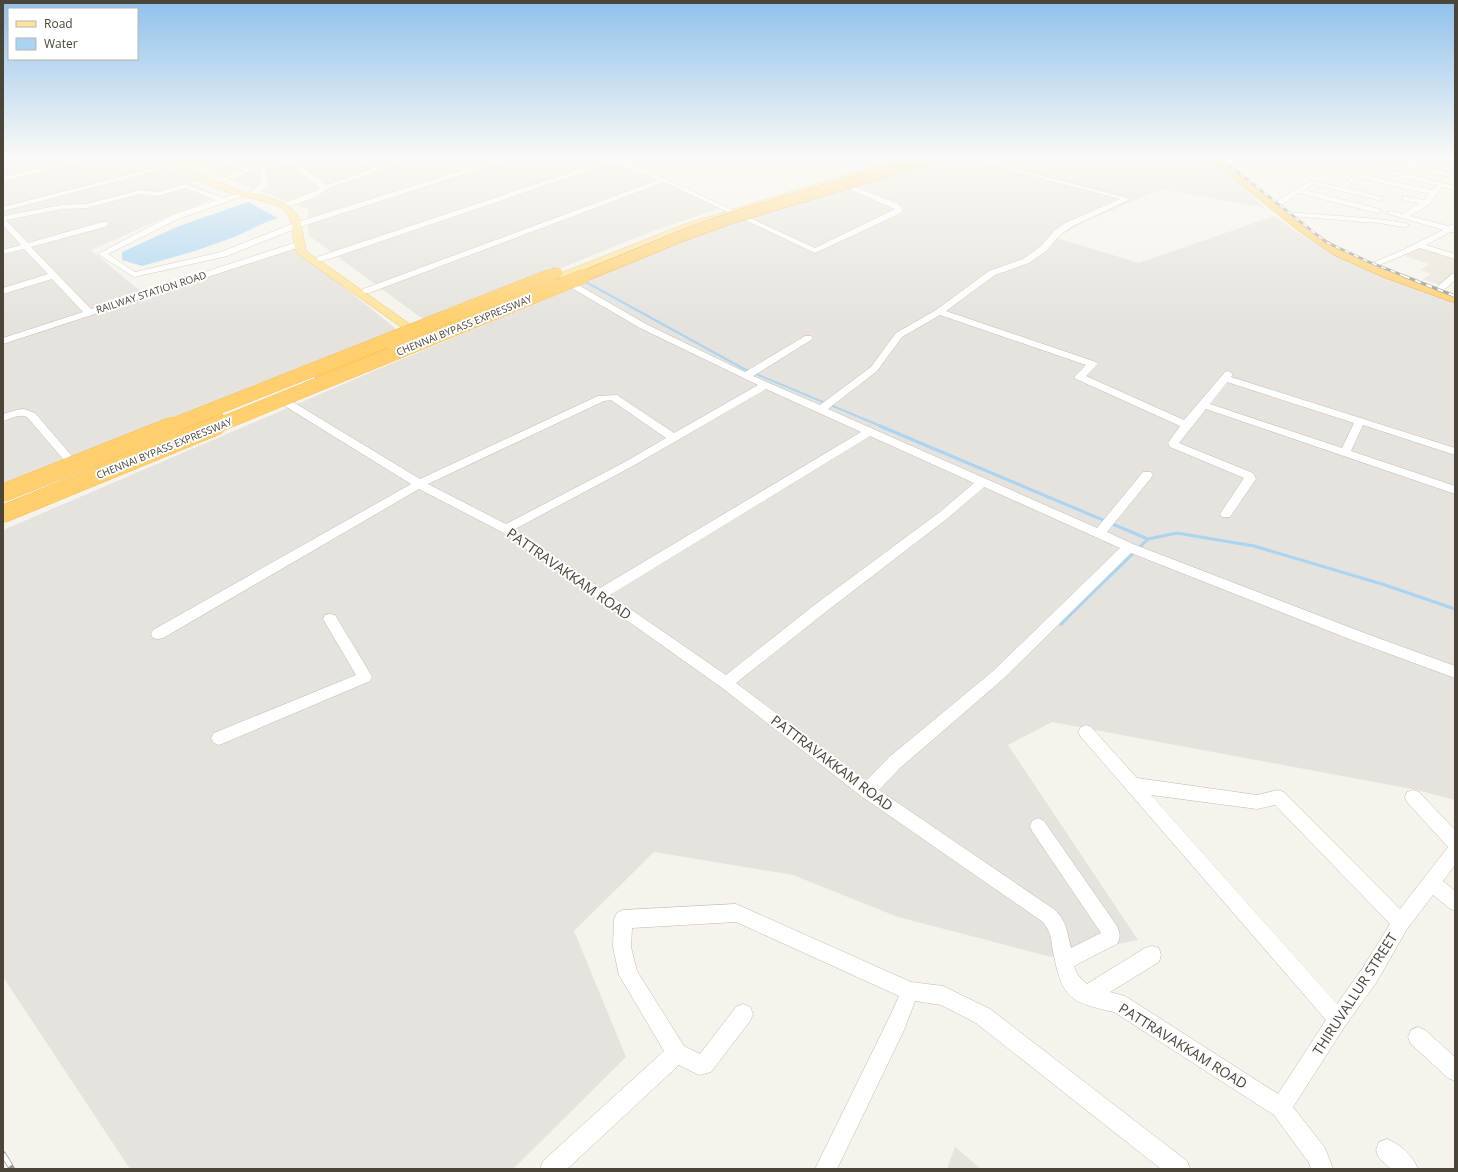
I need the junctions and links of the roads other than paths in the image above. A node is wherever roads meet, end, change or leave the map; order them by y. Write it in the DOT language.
graph roads {
  1 [pos="31,213"];
  2 [pos="188,213"];
  3 [pos="291,213"];
  4 [pos="336,213"];
  5 [pos="455,213"];
  6 [pos="576,213"];
  7 [pos="713,213"];
  8 [pos="734,213"];
  9 [pos="749,213"];
  10 [pos="895,213"];
  11 [pos="1098,213"];
  12 [pos="1281,213"];
  13 [pos="1390,213"];
  14 [pos="1410,213"];
  15 [pos="1291,214"];
  16 [pos="1405,216"];
  17 [pos="3,218"];
  18 [pos="3,221"];
  19 [pos="104,224"];
  20 [pos="297,225"];
  21 [pos="1405,225"];
  22 [pos="1453,229"];
  23 [pos="27,245"];
  24 [pos="1419,245"];
  25 [pos="300,246"];
  26 [pos="3,252"];
  27 [pos="1455,257"];
  28 [pos="320,259"];
  29 [pos="1374,264"];
  30 [pos="54,275"];
  31 [pos="1455,276"];
  32 [pos="567,282"];
  33 [pos="1440,289"];
  34 [pos="3,290"];
  35 [pos="366,291"];
  36 [pos="1455,294"];
  37 [pos="1455,299"];
  38 [pos="940,312"];
  39 [pos="89,313"];
  40 [pos="425,335"];
  41 [pos="808,338"];
  42 [pos="3,341"];
  43 [pos="384,352"];
  44 [pos="745,376"];
  45 [pos="766,385"];
  46 [pos="286,402"];
  47 [pos="1204,405"];
  48 [pos="825,406"];
  49 [pos="3,418"];
  50 [pos="1360,420"];
  51 [pos="1186,424"];
  52 [pos="870,431"];
  53 [pos="674,438"];
  54 [pos="1455,452"];
  55 [pos="1345,453"];
  56 [pos="73,464"];
  57 [pos="1147,475"];
  58 [pos="982,482"];
  59 [pos="419,484"];
  60 [pos="1455,490"];
  61 [pos="3,492"];
  62 [pos="3,500"];
  63 [pos="3,507"];
  64 [pos="1226,514"];
  65 [pos="3,515"];
  66 [pos="506,529"];
  67 [pos="1100,533"];
  68 [pos="1130,547"];
  69 [pos="600,595"];
  70 [pos="330,619"];
  71 [pos="158,634"];
  72 [pos="1455,672"];
  73 [pos="726,683"];
  74 [pos="1086,732"];
  75 [pos="219,738"];
  76 [pos="1134,785"];
  77 [pos="867,791"];
  78 [pos="1414,796"];
  79 [pos="1038,826"];
  80 [pos="1455,842"];
  81 [pos="1455,851"];
  82 [pos="1432,883"];
  83 [pos="1455,902"];
  84 [pos="1401,923"];
  85 [pos="1152,955"];
  86 [pos="1064,961"];
  87 [pos="910,991"];
  88 [pos="1086,996"];
  89 [pos="743,1014"];
  90 [pos="1338,1019"];
  91 [pos="1418,1037"];
  92 [pos="677,1053"];
  93 [pos="1455,1070"];
  94 [pos="1281,1108"];
  95 [pos="1387,1150"];
  96 [pos="551,1169"];
  97 [pos="826,1169"];
  98 [pos="1179,1169"];
  99 [pos="1322,1169"];
  100 [pos="1407,1169"];
  1 -- 17 [label="street"];
  2 -- 20 [label="street"];
  3 -- 20 [label="main road"];
  4 -- 20 [label="street"];
  5 -- 28 [label="street"];
  6 -- 35 [label="street"];
  7 -- 61 [label="highway, CHENNAI BYPASS EXPRESSWAY, bridge"];
  8 -- 10 [label="street"];
  8 -- 32 [label="main road"];
  9 -- 65 [label="highway, CHENNAI BYPASS EXPRESSWAY, bridge"];
  11 -- 38 [label="street"];
  12 -- 37 [label="highway"];
  13 -- 16 [label="street"];
  14 -- 16 [label="street"];
  15 -- 21 [label="street"];
  15 -- 29 [label="highway"];
  16 -- 22 [label="street"];
  18 -- 23 [label="street"];
  19 -- 23 [label="street"];
  20 -- 25 [label="main road"];
  22 -- 24 [label="street"];
  23 -- 26 [label="street"];
  23 -- 30 [label="street"];
  24 -- 27 [label="street"];
  24 -- 29 [label="street"];
  25 -- 28 [label="main road"];
  25 -- 39 [label="street, RAILWAY STATION ROAD"];
  25 -- 40 [label="main road"];
  28 -- 35 [label="main road"];
  29 -- 33 [label="highway"];
  30 -- 34 [label="street"];
  30 -- 39 [label="street"];
  31 -- 33 [label="street"];
  32 -- 40 [label="main road"];
  32 -- 44 [label="street"];
  33 -- 36 [label="highway"];
  35 -- 40 [label="main road"];
  38 -- 48 [label="street"];
  38 -- 51 [label="street"];
  39 -- 42 [label="street, RAILWAY STATION ROAD"];
  40 -- 43 [label="main road"];
  41 -- 44 [label="street"];
  43 -- 46 [label="main road"];
  43 -- 56 [label="main road"];
  43 -- 62 [label="highway"];
  43 -- 63 [label="highway, bridge"];
  44 -- 45 [label="street"];
  45 -- 48 [label="street"];
  45 -- 53 [label="street"];
  46 -- 59 [label="street, PATTRAVAKKAM ROAD"];
  46 -- 65 [label="main road"];
  47 -- 50 [label="street"];
  47 -- 51 [label="street"];
  47 -- 55 [label="street"];
  48 -- 52 [label="street"];
  49 -- 56 [label="street"];
  50 -- 54 [label="street"];
  50 -- 55 [label="street"];
  51 -- 64 [label="street"];
  52 -- 58 [label="street"];
  52 -- 69 [label="street"];
  53 -- 59 [label="street"];
  53 -- 66 [label="street"];
  55 -- 60 [label="street"];
  56 -- 61 [label="main road"];
  57 -- 67 [label="street"];
  58 -- 67 [label="street"];
  58 -- 73 [label="street"];
  59 -- 66 [label="street, PATTRAVAKKAM ROAD"];
  59 -- 71 [label="street"];
  66 -- 69 [label="street, PATTRAVAKKAM ROAD"];
  67 -- 68 [label="street"];
  68 -- 72 [label="street"];
  68 -- 77 [label="street"];
  69 -- 73 [label="street, PATTRAVAKKAM ROAD"];
  70 -- 75 [label="street"];
  73 -- 77 [label="street, PATTRAVAKKAM ROAD"];
  74 -- 76 [label="street"];
  76 -- 84 [label="street"];
  76 -- 90 [label="street"];
  77 -- 86 [label="street, PATTRAVAKKAM ROAD"];
  78 -- 80 [label="street"];
  79 -- 86 [label="street"];
  81 -- 82 [label="street, THIRUVALLUR STREET"];
  82 -- 83 [label="street"];
  82 -- 84 [label="street, THIRUVALLUR STREET"];
  84 -- 90 [label="street, THIRUVALLUR STREET"];
  85 -- 88 [label="street"];
  86 -- 88 [label="street, PATTRAVAKKAM ROAD"];
  87 -- 92 [label="street"];
  87 -- 97 [label="street"];
  87 -- 98 [label="street"];
  88 -- 94 [label="street, PATTRAVAKKAM ROAD"];
  89 -- 92 [label="street"];
  90 -- 94 [label="street, THIRUVALLUR STREET"];
  91 -- 93 [label="street"];
  92 -- 96 [label="street"];
  94 -- 99 [label="street, PATTRAVAKKAM ROAD"];
  95 -- 100 [label="street"];
}
